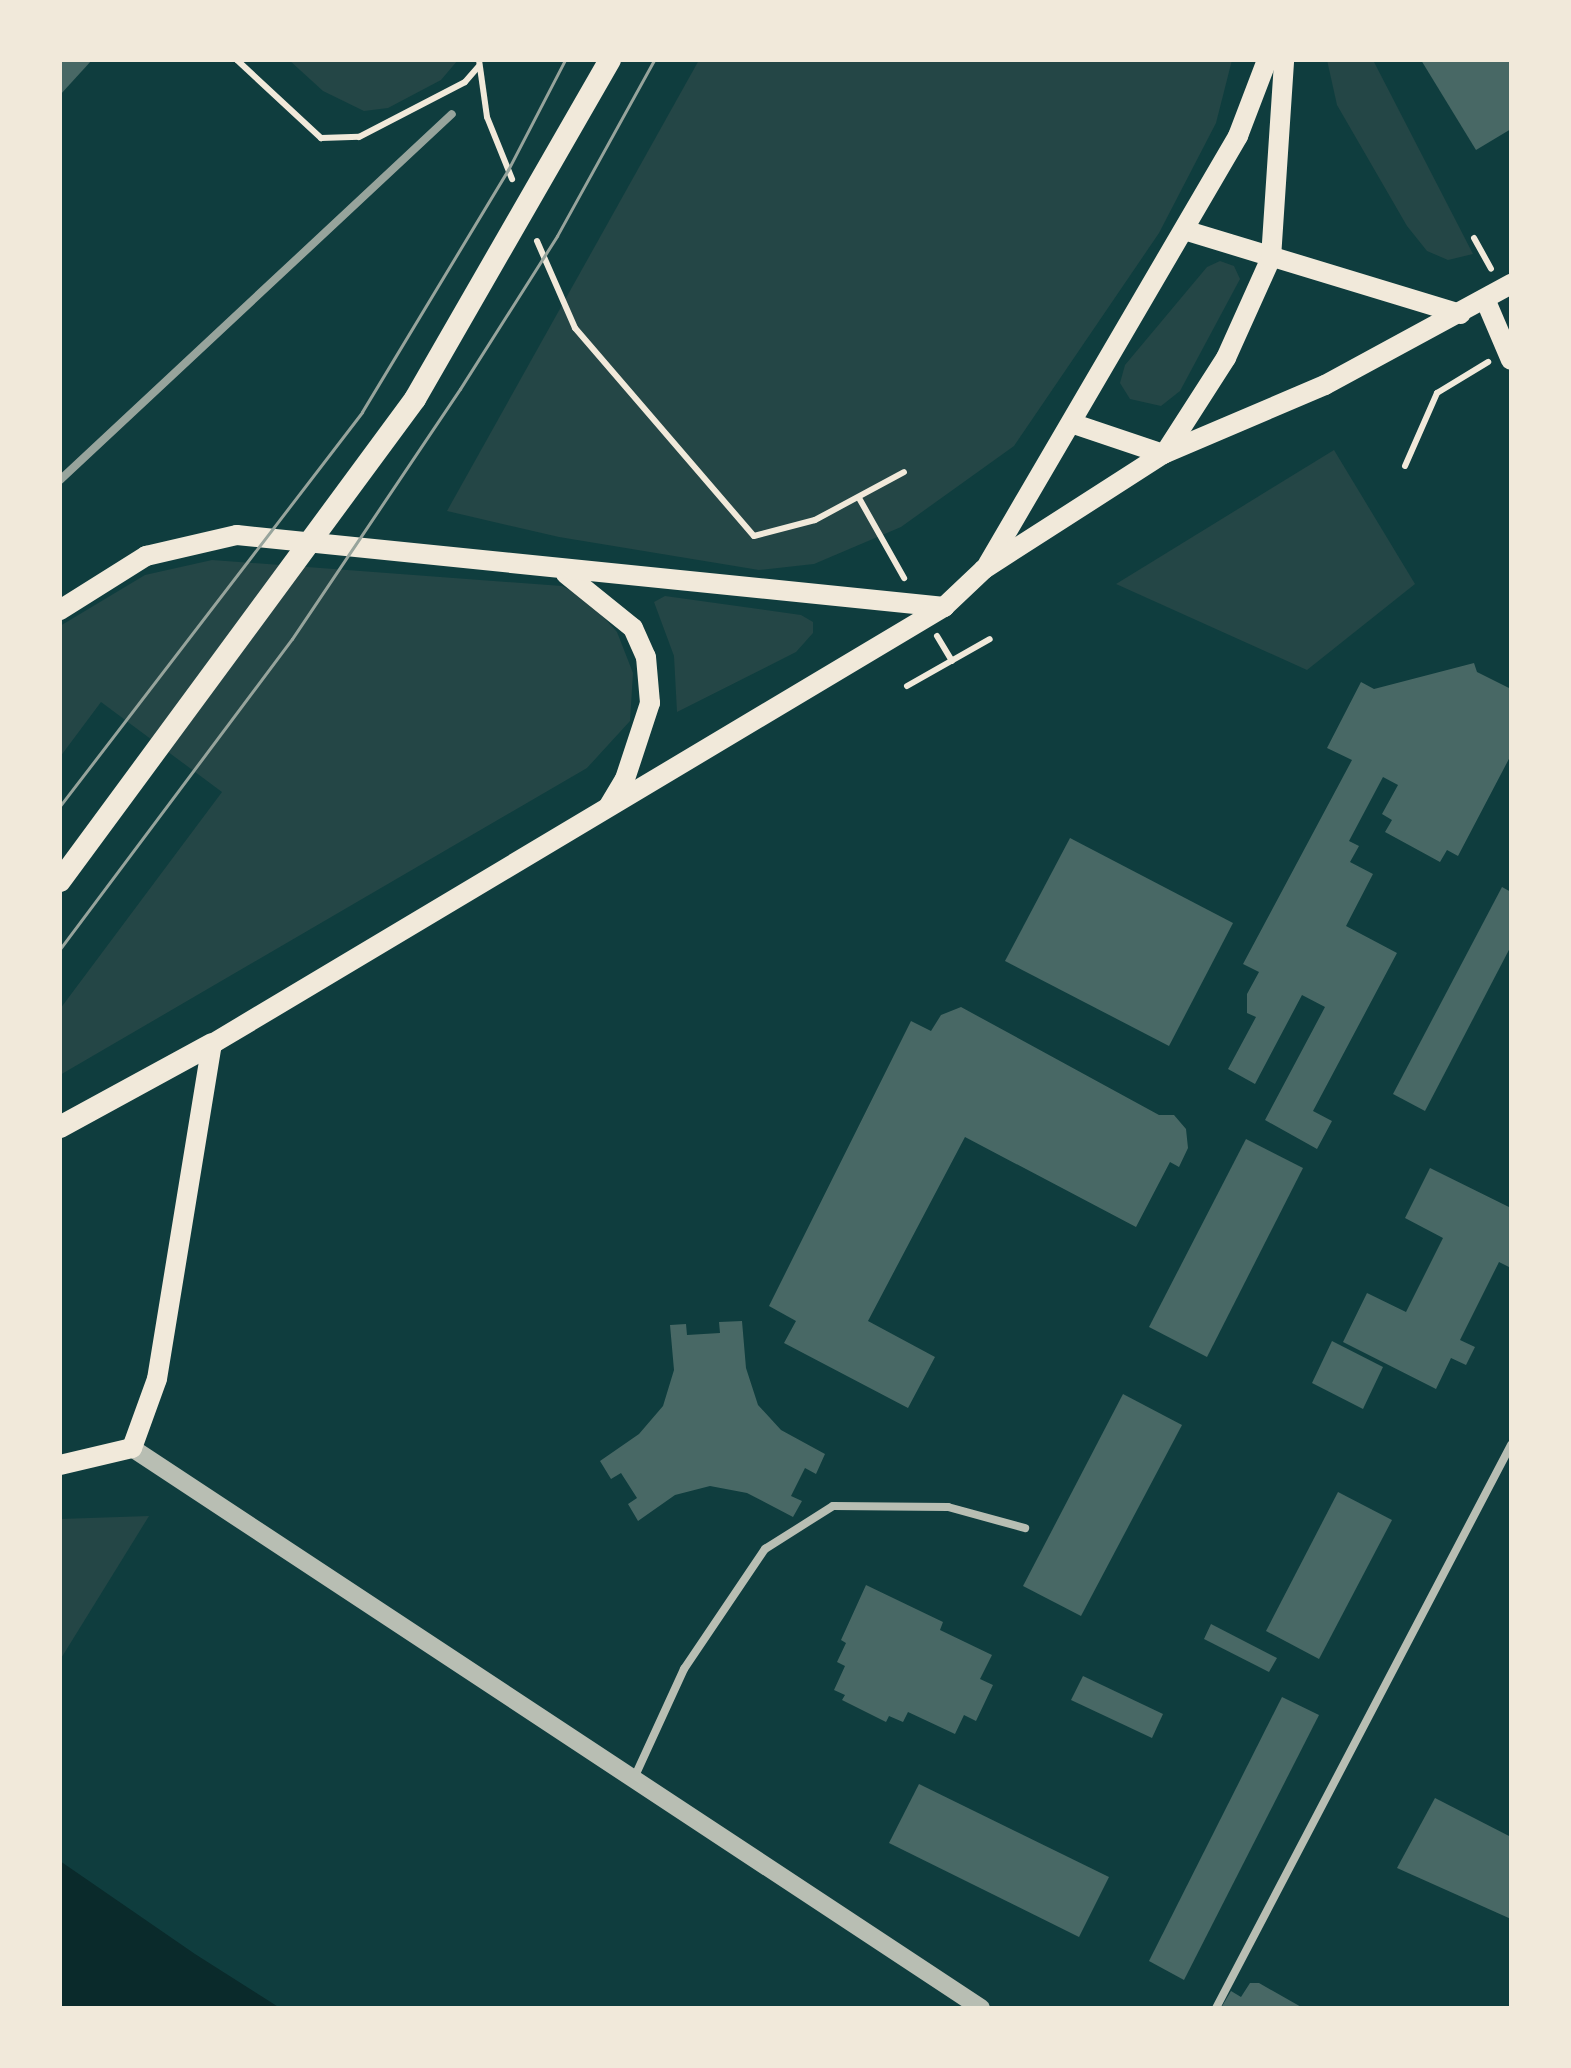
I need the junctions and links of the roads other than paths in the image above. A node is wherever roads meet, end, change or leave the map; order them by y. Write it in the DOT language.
graph roads {
  1 [pos="610,60"];
  2 [pos="1267,60"];
  3 [pos="1284,60"];
  4 [pos="1184,230"];
  5 [pos="1271,258"];
  6 [pos="1511,284"];
  7 [pos="1485,299"];
  8 [pos="1461,314"];
  9 [pos="1511,360"];
  10 [pos="1074,424"];
  11 [pos="1164,454"];
  12 [pos="556,568"];
  13 [pos="984,570"];
  14 [pos="944,607"];
  15 [pos="60,610"];
  16 [pos="607,809"];
  17 [pos="60,882"];
  18 [pos="212,1044"];
  19 [pos="60,1127"];
  20 [pos="1511,1445"];
  21 [pos="132,1448"];
  22 [pos="60,1465"];
  23 [pos="1025,1528"];
  24 [pos="635,1776"];
  25 [pos="981,2008"];
  26 [pos="1216,2008"];
  1 -- 17 [label="highway"];
  2 -- 4 [label="main road"];
  3 -- 5 [label="main road"];
  4 -- 5 [label="main road"];
  4 -- 10 [label="main road"];
  5 -- 8 [label="main road"];
  5 -- 11 [label="main road"];
  6 -- 7 [label="main road"];
  7 -- 8 [label="main road"];
  7 -- 9 [label="main road"];
  8 -- 11 [label="main road"];
  10 -- 11 [label="main road"];
  10 -- 13 [label="main road"];
  11 -- 13 [label="main road"];
  12 -- 14 [label="main road"];
  12 -- 15 [label="main road"];
  12 -- 16 [label="main road"];
  13 -- 14 [label="main road"];
  14 -- 16 [label="main road"];
  16 -- 18 [label="main road"];
  18 -- 19 [label="highway"];
  18 -- 21 [label="main road"];
  20 -- 26 [label="lane"];
  21 -- 22 [label="main road"];
  21 -- 24 [label="street"];
  23 -- 24 [label="lane"];
  24 -- 25 [label="street"];
}
